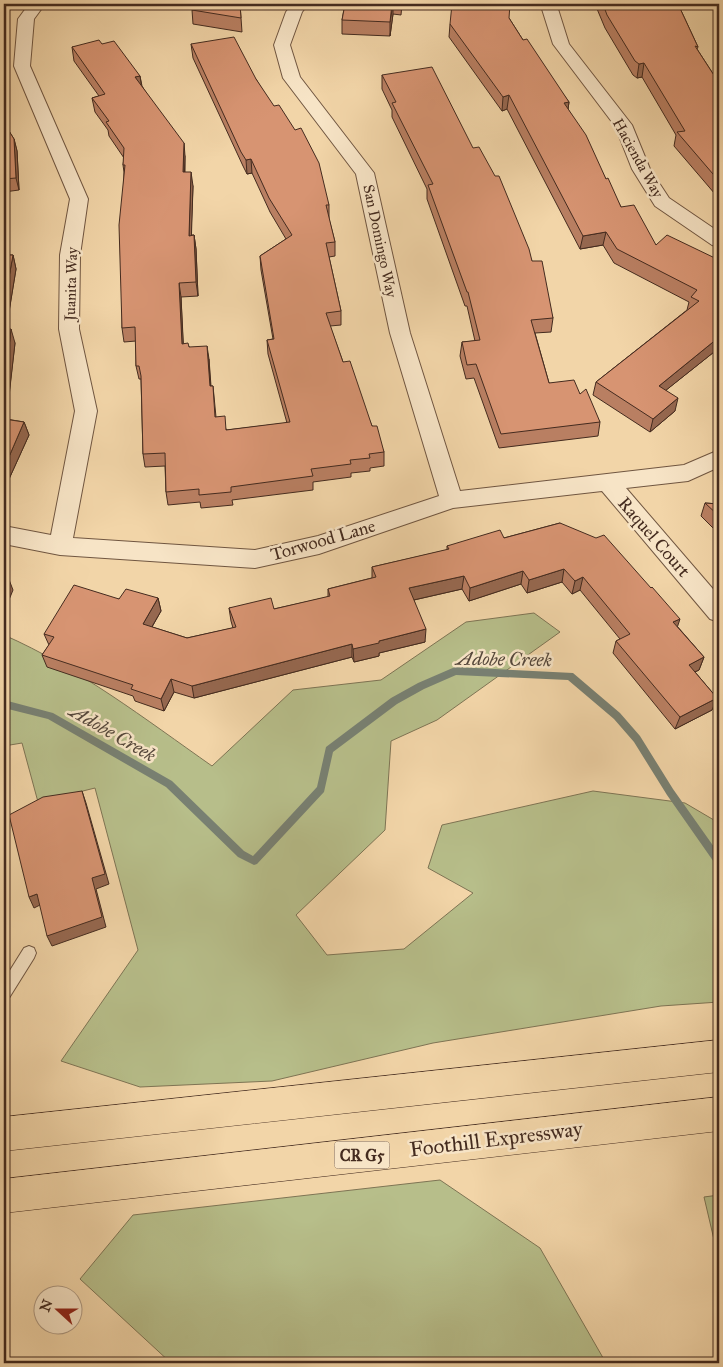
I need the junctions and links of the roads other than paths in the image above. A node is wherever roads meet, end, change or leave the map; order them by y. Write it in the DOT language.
graph roads {
  1 [pos="36,4"];
  2 [pos="300,4"];
  3 [pos="551,4"];
  4 [pos="719,241"];
  5 [pos="719,458"];
  6 [pos="608,484"];
  7 [pos="452,500"];
  8 [pos="4,535"];
  9 [pos="60,546"];
  10 [pos="719,612"];
  11 [pos="29,953"];
  12 [pos="4,993"];
  13 [pos="719,1056"];
  14 [pos="719,1114"];
  15 [pos="4,1134"];
  16 [pos="4,1196"];
  1 -- 9 [label="street, Juanita Way"];
  2 -- 7 [label="street, San Domingo Way"];
  3 -- 4 [label="street, Hacienda Way"];
  5 -- 6 [label="street, Torwood Lane"];
  6 -- 7 [label="street, Torwood Lane"];
  6 -- 10 [label="street, Raquel Court"];
  7 -- 9 [label="street, Torwood Lane"];
  8 -- 9 [label="street, Torwood Lane"];
  11 -- 12 [label="lane"];
  13 -- 15 [label="highway"];
  14 -- 16 [label="highway, Foothill Expressway / CR G5"];
}
